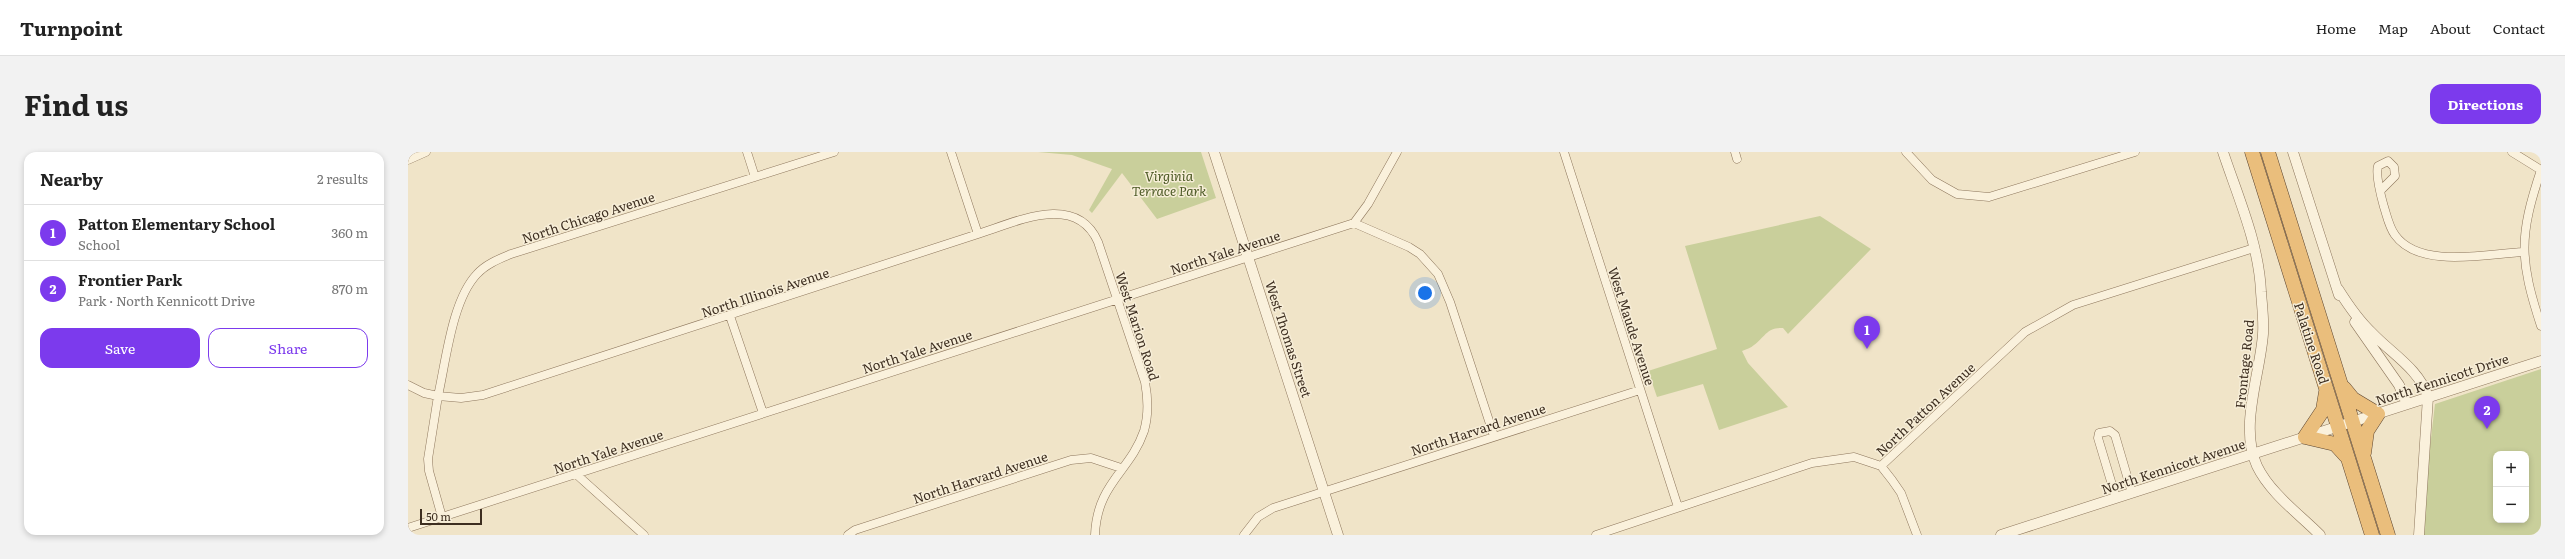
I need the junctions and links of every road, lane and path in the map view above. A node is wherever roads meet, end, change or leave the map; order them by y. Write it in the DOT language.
graph roads {
  1 [pos="426,152"];
  2 [pos="747,152"];
  3 [pos="834,152"];
  4 [pos="951,152"];
  5 [pos="1214,152"];
  6 [pos="1397,152"];
  7 [pos="1564,152"];
  8 [pos="1906,152"];
  9 [pos="2135,152"];
  10 [pos="2223,152"];
  11 [pos="2252,152"];
  12 [pos="2268,152"];
  13 [pos="2293,152"];
  14 [pos="2512,152"];
  15 [pos="408,160"];
  16 [pos="2541,170"];
  17 [pos="755,177"];
  18 [pos="2381,190"];
  19 [pos="1354,223"];
  20 [pos="1094,233"];
  21 [pos="978,234"];
  22 [pos="2254,248"];
  23 [pos="2523,252"];
  24 [pos="1248,256"];
  25 [pos="2338,289"];
  26 [pos="1117,299"];
  27 [pos="730,316"];
  28 [pos="2541,326"];
  29 [pos="2541,361"];
  30 [pos="2339,380"];
  31 [pos="408,385"];
  32 [pos="2326,386"];
  33 [pos="1640,390"];
  34 [pos="438,396"];
  35 [pos="2428,397"];
  36 [pos="2407,404"];
  37 [pos="763,413"];
  38 [pos="2378,414"];
  39 [pos="2346,425"];
  40 [pos="1494,436"];
  41 [pos="2305,437"];
  42 [pos="2253,454"];
  43 [pos="2350,460"];
  44 [pos="2364,460"];
  45 [pos="1881,466"];
  46 [pos="1121,468"];
  47 [pos="576,474"];
  48 [pos="1324,492"];
  49 [pos="2132,493"];
  50 [pos="2116,498"];
  51 [pos="1678,507"];
  52 [pos="442,517"];
  53 [pos="408,528"];
  54 [pos="854,533"];
  55 [pos="644,535"];
  56 [pos="1095,535"];
  57 [pos="1244,535"];
  58 [pos="1338,535"];
  59 [pos="1596,535"];
  60 [pos="1917,535"];
  61 [pos="2001,535"];
  62 [pos="2320,535"];
  63 [pos="2372,535"];
  64 [pos="2388,535"];
  65 [pos="2419,535"];
  1 -- 15 [label="street"];
  2 -- 17 [label="street"];
  3 -- 17 [label="street, North Chicago Avenue"];
  4 -- 21 [label="street"];
  5 -- 24 [label="street, West Thomas Street"];
  6 -- 19 [label="street"];
  7 -- 33 [label="street, West Maude Avenue"];
  8 -- 9 [label="street"];
  10 -- 22 [label="street, Frontage Road"];
  11 -- 32 [label="highway, Palatine Road"];
  12 -- 30 [label="highway, Palatine Road"];
  13 -- 25 [label="street"];
  14 -- 16 [label="street"];
  16 -- 23 [label="street"];
  17 -- 34 [label="street, North Chicago Avenue"];
  18 -- 23 [label="street"];
  19 -- 24 [label="street, North Yale Avenue"];
  19 -- 40 [label="street"];
  20 -- 21 [label="street, North Illinois Avenue"];
  20 -- 26 [label="street, West Marion Road"];
  21 -- 27 [label="street, North Illinois Avenue"];
  22 -- 42 [label="street, Frontage Road"];
  22 -- 45 [label="street, North Patton Avenue"];
  23 -- 28 [label="street"];
  24 -- 26 [label="street, North Yale Avenue"];
  24 -- 48 [label="street, West Thomas Street"];
  25 -- 35 [label="street"];
  25 -- 36 [label="street"];
  26 -- 37 [label="street, North Yale Avenue"];
  26 -- 46 [label="street, West Marion Road"];
  27 -- 34 [label="street, North Illinois Avenue"];
  27 -- 37 [label="street"];
  29 -- 35 [label="street, North Kennicott Drive"];
  30 -- 38 [label="highway"];
  30 -- 39 [label="highway, Palatine Road"];
  31 -- 34 [label="street, North Illinois Avenue"];
  32 -- 39 [label="highway, Palatine Road"];
  32 -- 41 [label="highway"];
  33 -- 40 [label="street, North Harvard Avenue"];
  33 -- 51 [label="street, West Maude Avenue"];
  34 -- 52 [label="street, North Chicago Avenue"];
  35 -- 36 [label="street, North Kennicott Drive"];
  35 -- 65 [label="street"];
  36 -- 38 [label="street, North Kennicott Drive"];
  37 -- 47 [label="street, North Yale Avenue"];
  38 -- 39 [label="street, North Kennicott Drive"];
  38 -- 44 [label="highway"];
  39 -- 41 [label="street, North Kennicott Avenue"];
  39 -- 43 [label="highway, Palatine Road"];
  39 -- 44 [label="highway, Palatine Road"];
  40 -- 48 [label="street, North Harvard Avenue"];
  41 -- 42 [label="street, North Kennicott Avenue"];
  41 -- 43 [label="highway"];
  42 -- 49 [label="street, North Kennicott Avenue"];
  42 -- 62 [label="street, Frontage Road"];
  43 -- 63 [label="highway, Palatine Road"];
  44 -- 64 [label="highway, Palatine Road"];
  45 -- 51 [label="street, North Patton Avenue"];
  45 -- 60 [label="street"];
  46 -- 54 [label="street, North Harvard Avenue"];
  46 -- 56 [label="street, West Marion Road"];
  47 -- 52 [label="street, North Yale Avenue"];
  47 -- 55 [label="street"];
  48 -- 57 [label="street, North Harvard Avenue"];
  48 -- 58 [label="street, West Thomas Street"];
  49 -- 50 [label="street, North Kennicott Avenue"];
  49 -- 50 [label="street"];
  50 -- 61 [label="street, North Kennicott Avenue"];
  51 -- 59 [label="street, North Patton Avenue"];
  52 -- 53 [label="street, North Yale Avenue"];
}
